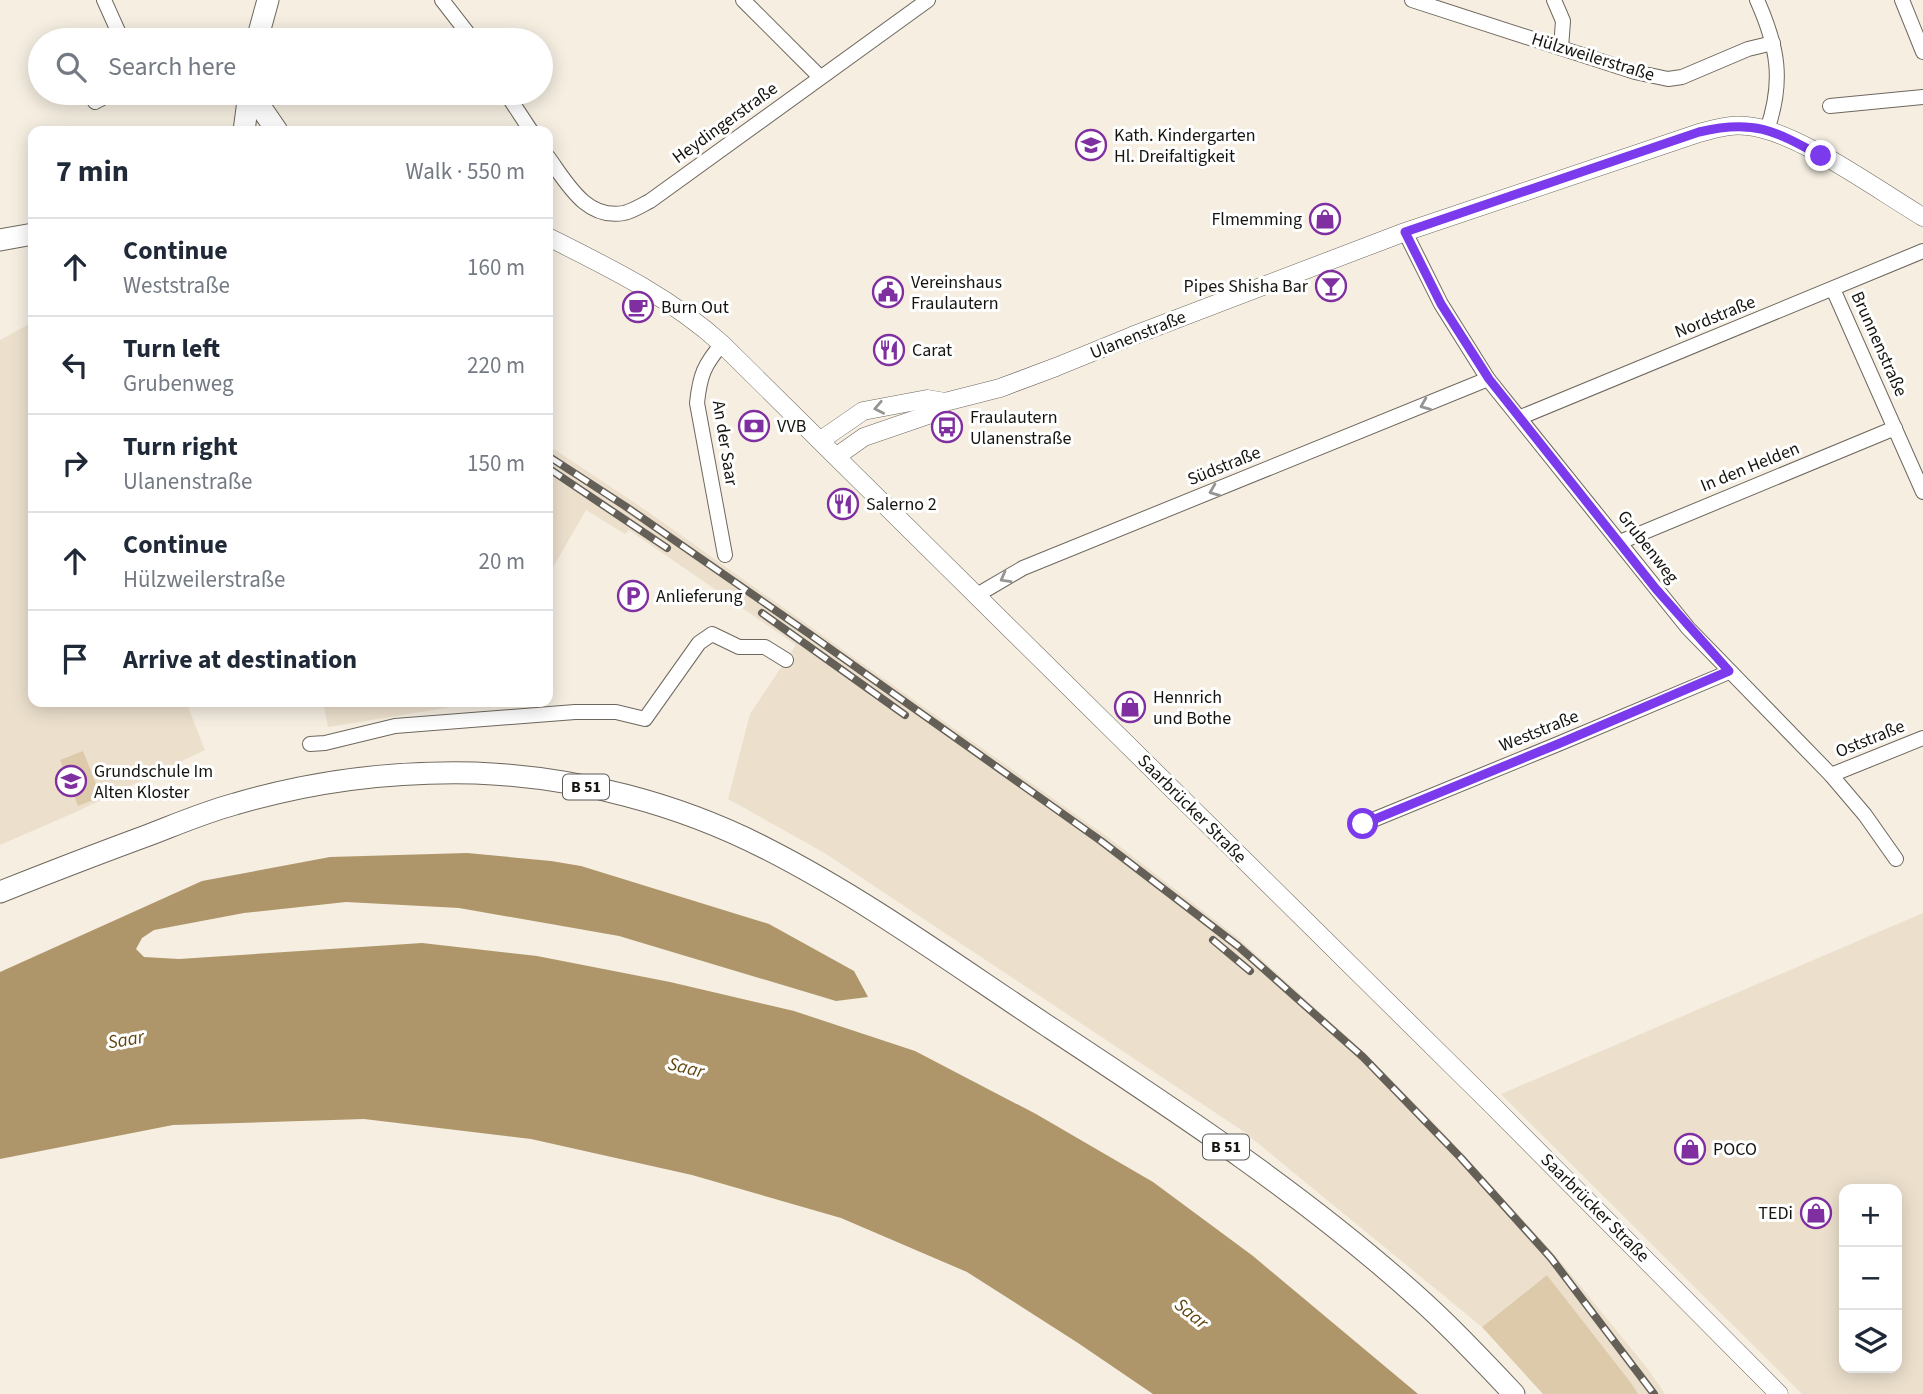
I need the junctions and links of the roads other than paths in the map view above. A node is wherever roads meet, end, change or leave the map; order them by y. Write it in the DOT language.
graph roads {
  1 [pos="104,0"];
  2 [pos="268,0"];
  3 [pos="442,0"];
  4 [pos="743,0"];
  5 [pos="928,0"];
  6 [pos="1412,0"];
  7 [pos="1554,0"];
  8 [pos="1757,0"];
  9 [pos="1902,0"];
  10 [pos="117,28"];
  11 [pos="260,28"];
  12 [pos="464,28"];
  13 [pos="1773,43"];
  14 [pos="1561,48"];
  15 [pos="1923,52"];
  16 [pos="820,77"];
  17 [pos="1923,97"];
  18 [pos="249,105"];
  19 [pos="259,105"];
  20 [pos="514,105"];
  21 [pos="1830,106"];
  22 [pos="245,126"];
  23 [pos="274,126"];
  24 [pos="528,126"];
  25 [pos="1767,130"];
  26 [pos="553,164"];
  27 [pos="1923,217"];
  28 [pos="1405,232"];
  29 [pos="28,235"];
  30 [pos="0,240"];
  31 [pos="553,240"];
  32 [pos="1923,251"];
  33 [pos="1833,289"];
  34 [pos="722,344"];
  35 [pos="1489,379"];
  36 [pos="945,402"];
  37 [pos="1521,417"];
  38 [pos="1895,428"];
  39 [pos="821,440"];
  40 [pos="837,456"];
  41 [pos="1923,492"];
  42 [pos="1620,542"];
  43 [pos="725,555"];
  44 [pos="977,595"];
  45 [pos="786,660"];
  46 [pos="1729,671"];
  47 [pos="1923,738"];
  48 [pos="310,744"];
  49 [pos="1831,775"];
  50 [pos="1363,824"];
  51 [pos="1896,859"];
  52 [pos="0,892"];
  53 [pos="1514,1394"];
  54 [pos="1779,1394"];
  1 -- 10 [label="street"];
  2 -- 11 [label="main road"];
  3 -- 12 [label="street"];
  4 -- 16 [label="street"];
  5 -- 16 [label="street, Heydingerstraße"];
  6 -- 14 [label="street, Hülzweilerstraße"];
  7 -- 14 [label="street"];
  8 -- 13 [label="street"];
  9 -- 15 [label="street"];
  13 -- 14 [label="street, Hülzweilerstraße"];
  13 -- 25 [label="street"];
  16 -- 26 [label="street, Heydingerstraße"];
  17 -- 21 [label="street"];
  18 -- 22 [label="main road"];
  19 -- 23 [label="main road"];
  20 -- 24 [label="street"];
  25 -- 27 [label="street"];
  25 -- 28 [label="street, Ulanenstraße"];
  28 -- 35 [label="street, Grubenweg"];
  28 -- 36 [label="street, Ulanenstraße"];
  29 -- 30 [label="main road"];
  31 -- 34 [label="street, Saarbrücker Straße"];
  32 -- 33 [label="street, Nordstraße"];
  33 -- 37 [label="street, Nordstraße"];
  33 -- 38 [label="street, Brunnenstraße"];
  34 -- 39 [label="street, Saarbrücker Straße"];
  34 -- 43 [label="street, An der Saar"];
  35 -- 37 [label="street, Grubenweg"];
  35 -- 44 [label="street, Südstraße, one-way"];
  36 -- 39 [label="street, Ulanenstraße, one-way"];
  36 -- 40 [label="street, Ulanenstraße"];
  37 -- 42 [label="street, Grubenweg"];
  38 -- 41 [label="street, Brunnenstraße"];
  38 -- 42 [label="street, In den Helden"];
  39 -- 40 [label="street, Saarbrücker Straße"];
  40 -- 44 [label="street, Saarbrücker Straße"];
  42 -- 46 [label="street, Grubenweg"];
  44 -- 54 [label="street, Saarbrücker Straße"];
  45 -- 48 [label="street"];
  46 -- 49 [label="street, Grubenweg"];
  46 -- 50 [label="street, Weststraße"];
  47 -- 49 [label="street, Oststraße"];
  49 -- 51 [label="street, Grubenweg"];
  52 -- 53 [label="main road, B 51"];
}
